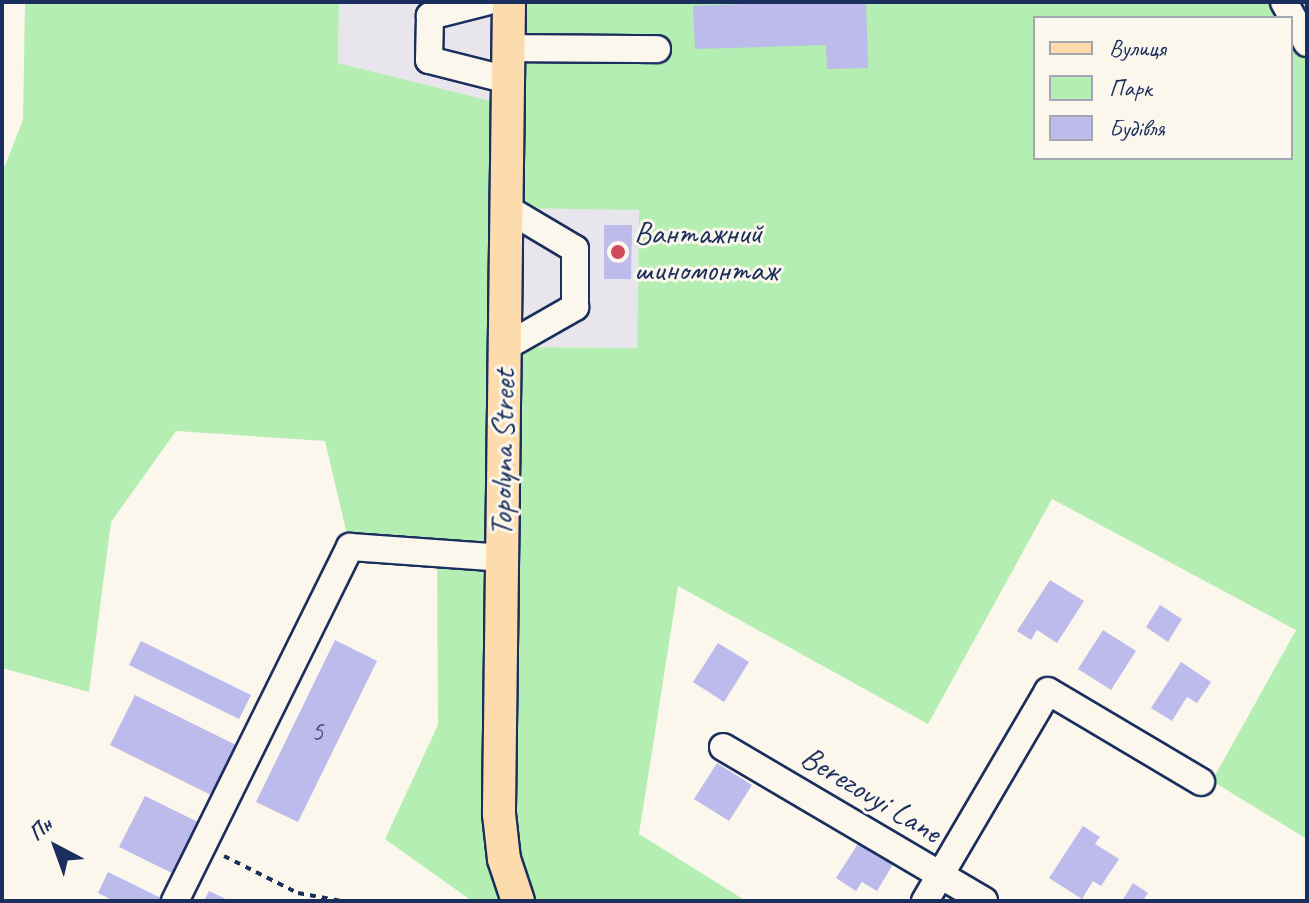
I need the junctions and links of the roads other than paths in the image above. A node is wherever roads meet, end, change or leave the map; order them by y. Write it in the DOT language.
graph roads {
  1 [pos="486,2"];
  2 [pos="509,2"];
  3 [pos="1293,18"];
  4 [pos="1307,43"];
  5 [pos="508,48"];
  6 [pos="657,49"];
  7 [pos="508,80"];
  8 [pos="506,208"];
  9 [pos="505,347"];
  10 [pos="502,558"];
  11 [pos="723,747"];
  12 [pos="1201,782"];
  13 [pos="942,876"];
  14 [pos="175,901"];
  15 [pos="518,901"];
  16 [pos="925,901"];
  17 [pos="984,901"];
  1 -- 7 [label="street"];
  2 -- 5 [label="main road, Topolyna Street"];
  3 -- 4 [label="street"];
  5 -- 6 [label="street"];
  5 -- 7 [label="main road, Topolyna Street"];
  7 -- 8 [label="main road, Topolyna Street"];
  8 -- 9 [label="main road, Topolyna Street"];
  8 -- 9 [label="street"];
  9 -- 10 [label="main road, Topolyna Street"];
  10 -- 14 [label="street"];
  10 -- 15 [label="main road, Topolyna Street"];
  11 -- 13 [label="street, Berezovyi Lane"];
  12 -- 13 [label="street"];
  13 -- 16 [label="street"];
  13 -- 17 [label="street, Berezovyi Lane"];
}
